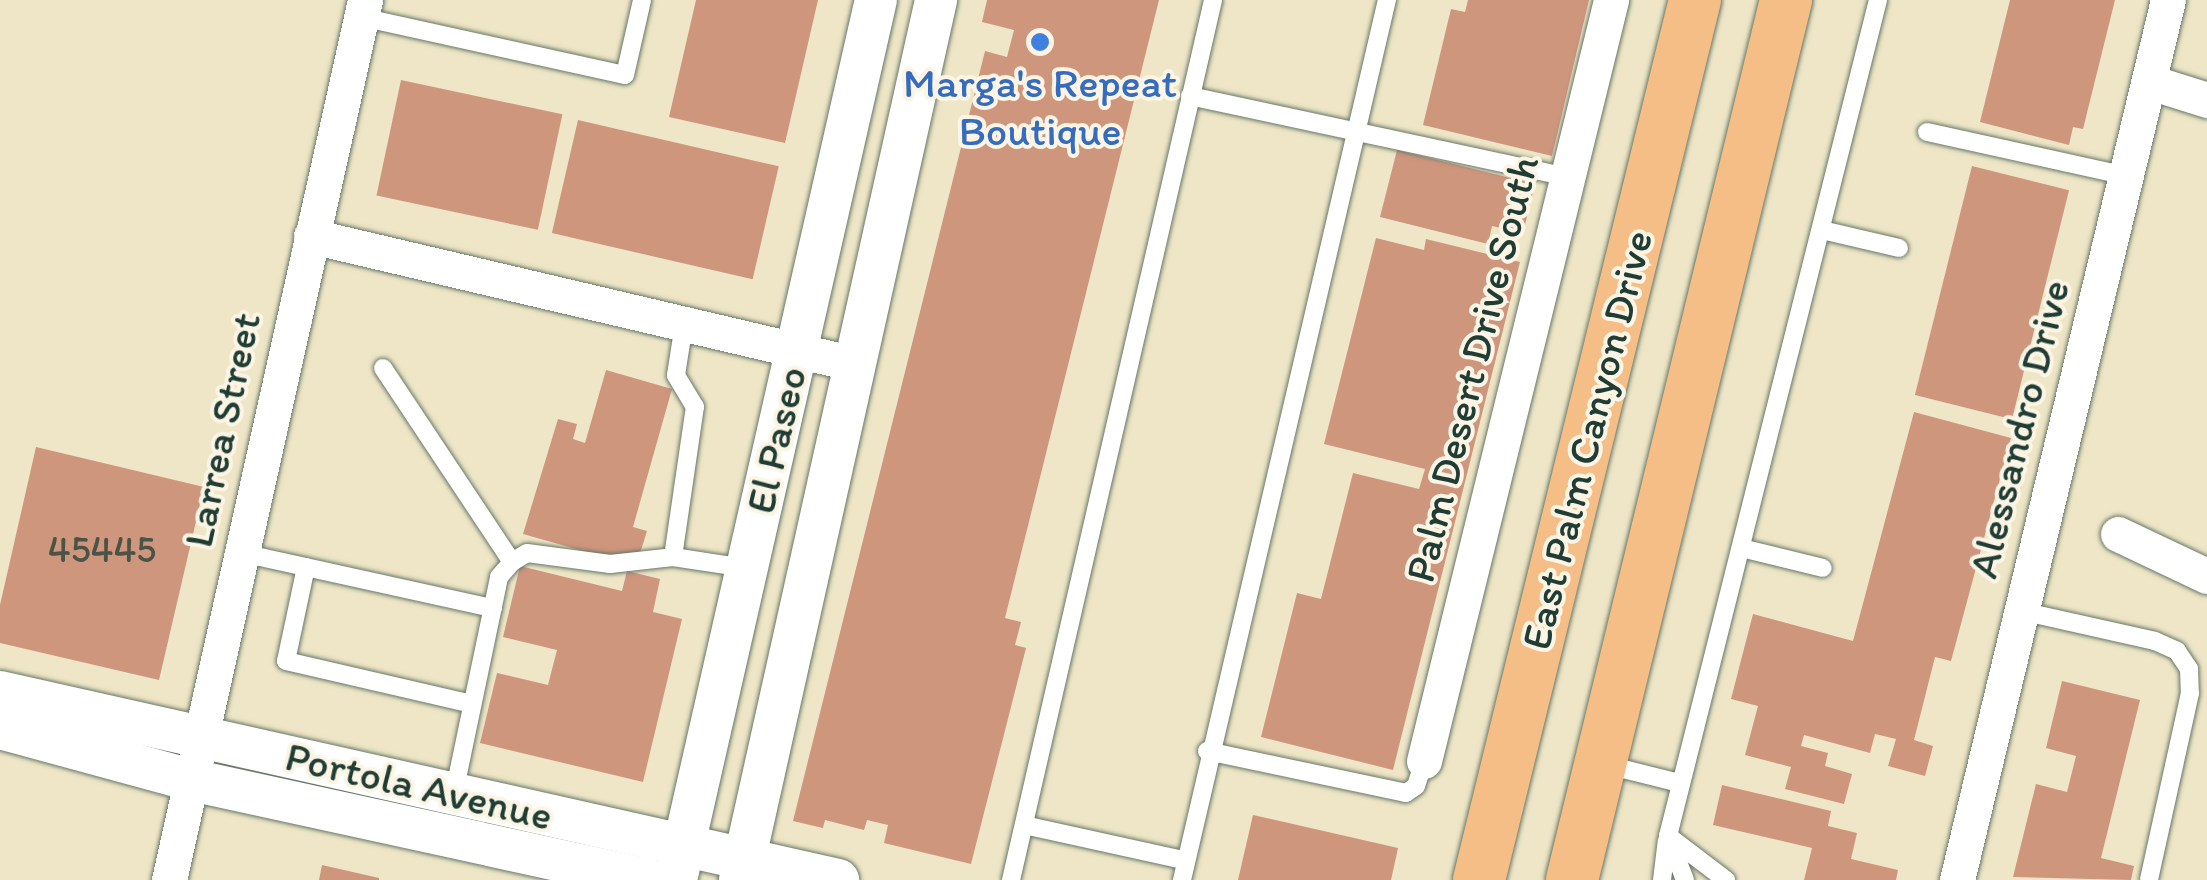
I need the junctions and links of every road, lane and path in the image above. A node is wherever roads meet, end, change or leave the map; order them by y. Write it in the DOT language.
graph roads {
  1 [pos="642,0"];
  2 [pos="876,0"];
  3 [pos="936,0"];
  4 [pos="1213,0"];
  5 [pos="1388,0"];
  6 [pos="1610,0"];
  7 [pos="1695,0"];
  8 [pos="1786,0"];
  9 [pos="1878,0"];
  10 [pos="2168,0"];
  11 [pos="363,9"];
  12 [pos="2150,82"];
  13 [pos="1190,96"];
  14 [pos="2207,100"];
  15 [pos="1927,132"];
  16 [pos="1354,133"];
  17 [pos="1564,176"];
  18 [pos="2127,176"];
  19 [pos="1822,230"];
  20 [pos="311,236"];
  21 [pos="1899,248"];
  22 [pos="684,324"];
  23 [pos="796,350"];
  24 [pos="855,364"];
  25 [pos="383,368"];
  26 [pos="2118,534"];
  27 [pos="1741,548"];
  28 [pos="242,553"];
  29 [pos="673,558"];
  30 [pos="512,562"];
  31 [pos="306,567"];
  32 [pos="747,568"];
  33 [pos="1823,568"];
  34 [pos="2207,576"];
  35 [pos="493,608"];
  36 [pos="2021,611"];
  37 [pos="0,692"];
  38 [pos="472,704"];
  39 [pos="0,728"];
  40 [pos="201,737"];
  41 [pos="1207,751"];
  42 [pos="1424,761"];
  43 [pos="1601,764"];
  44 [pos="192,780"];
  45 [pos="1680,783"];
  46 [pos="454,794"];
  47 [pos="1024,825"];
  48 [pos="1668,836"];
  49 [pos="453,838"];
  50 [pos="1183,860"];
  51 [pos="711,870"];
  52 [pos="169,880"];
  53 [pos="838,880"];
  54 [pos="1011,880"];
  55 [pos="1182,880"];
  56 [pos="1479,880"];
  57 [pos="1572,880"];
  58 [pos="1662,880"];
  59 [pos="1685,880"];
  60 [pos="1726,880"];
  61 [pos="1957,880"];
  62 [pos="2149,880"];
  1 -- 11 [label="lane"];
  2 -- 23 [label="street, El Paseo"];
  3 -- 24 [label="street, El Paseo"];
  4 -- 13 [label="lane"];
  5 -- 16 [label="lane"];
  6 -- 17 [label="street, Palm Desert Drive South"];
  7 -- 56 [label="main road, East Palm Canyon Drive"];
  8 -- 43 [label="main road, East Palm Canyon Drive"];
  9 -- 19 [label="lane"];
  10 -- 12 [label="street, Alessandro Drive"];
  11 -- 20 [label="street, Larrea Street"];
  12 -- 14 [label="street"];
  12 -- 18 [label="street, Alessandro Drive"];
  13 -- 16 [label="lane"];
  13 -- 47 [label="lane"];
  15 -- 18 [label="lane"];
  16 -- 17 [label="lane"];
  16 -- 41 [label="lane"];
  17 -- 42 [label="street, Palm Desert Drive South"];
  18 -- 36 [label="street, Alessandro Drive"];
  19 -- 21 [label="lane"];
  19 -- 27 [label="lane"];
  20 -- 22 [label="street"];
  20 -- 28 [label="street, Larrea Street"];
  22 -- 23 [label="street"];
  22 -- 29 [label="lane"];
  23 -- 24 [label="street"];
  23 -- 32 [label="street, El Paseo"];
  24 -- 51 [label="street, El Paseo"];
  25 -- 30 [label="lane"];
  26 -- 34 [label="street"];
  27 -- 33 [label="lane"];
  27 -- 45 [label="lane"];
  28 -- 31 [label="lane"];
  28 -- 40 [label="street, Larrea Street"];
  29 -- 30 [label="lane"];
  29 -- 32 [label="lane"];
  30 -- 35 [label="lane"];
  31 -- 35 [label="lane"];
  31 -- 38 [label="lane"];
  32 -- 51 [label="street, El Paseo"];
  35 -- 38 [label="lane"];
  36 -- 61 [label="street, Alessandro Drive"];
  36 -- 62 [label="lane"];
  37 -- 40 [label="street, Portola Avenue"];
  38 -- 46 [label="lane"];
  39 -- 44 [label="street, Portola Avenue"];
  40 -- 44 [label="street, Larrea Street"];
  40 -- 46 [label="street, Portola Avenue"];
  41 -- 42 [label="lane"];
  41 -- 50 [label="lane"];
  43 -- 45 [label="lane"];
  43 -- 57 [label="main road, East Palm Canyon Drive"];
  44 -- 49 [label="street, Portola Avenue"];
  44 -- 52 [label="street, Larrea Street"];
  45 -- 48 [label="lane"];
  46 -- 49 [label="lane"];
  46 -- 51 [label="street, Portola Avenue"];
  47 -- 50 [label="lane"];
  47 -- 54 [label="lane"];
  48 -- 58 [label="lane"];
  48 -- 59 [label="lane"];
  48 -- 60 [label="lane"];
  49 -- 51 [label="street, Portola Avenue"];
  50 -- 55 [label="lane"];
  51 -- 53 [label="street, Portola Avenue"];
}
